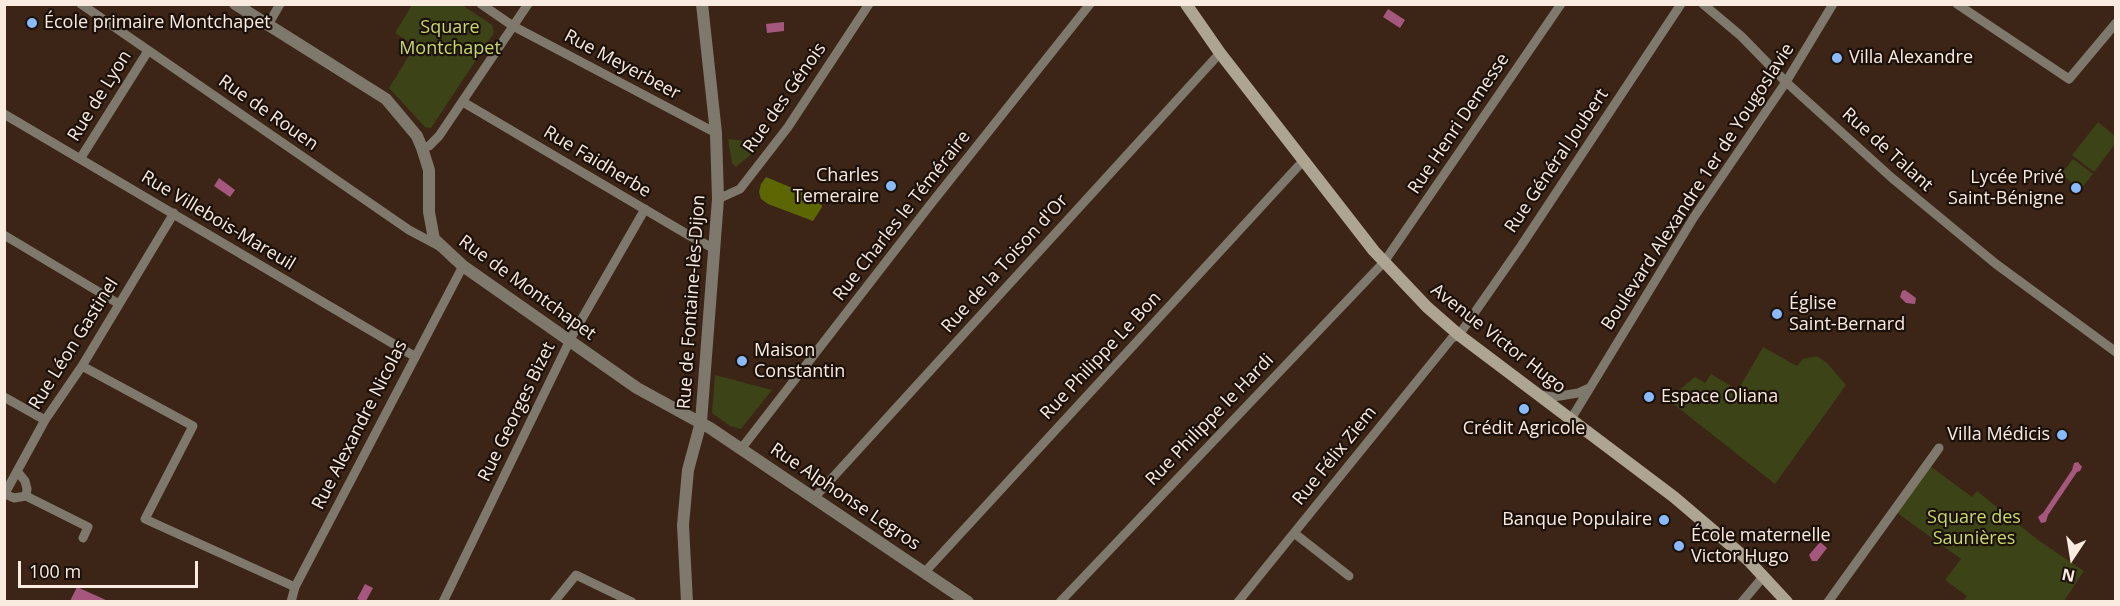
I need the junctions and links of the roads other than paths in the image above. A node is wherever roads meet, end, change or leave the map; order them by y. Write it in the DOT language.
graph roads {
  1 [pos="81,4"];
  2 [pos="235,4"];
  3 [pos="280,4"];
  4 [pos="482,4"];
  5 [pos="528,4"];
  6 [pos="702,4"];
  7 [pos="869,4"];
  8 [pos="1090,4"];
  9 [pos="1186,4"];
  10 [pos="1561,4"];
  11 [pos="1681,4"];
  12 [pos="1703,4"];
  13 [pos="1833,4"];
  14 [pos="1957,4"];
  15 [pos="2115,23"];
  16 [pos="268,25"];
  17 [pos="513,26"];
  18 [pos="148,51"];
  19 [pos="1220,53"];
  20 [pos="1786,82"];
  21 [pos="463,102"];
  22 [pos="4,114"];
  23 [pos="716,133"];
  24 [pos="422,148"];
  25 [pos="80,159"];
  26 [pos="1303,160"];
  27 [pos="718,200"];
  28 [pos="645,209"];
  29 [pos="174,213"];
  30 [pos="4,236"];
  31 [pos="439,246"];
  32 [pos="715,247"];
  33 [pos="1384,262"];
  34 [pos="463,266"];
  35 [pos="119,304"];
  36 [pos="1459,335"];
  37 [pos="569,342"];
  38 [pos="2115,352"];
  39 [pos="414,356"];
  40 [pos="82,366"];
  41 [pos="1591,387"];
  42 [pos="1540,395"];
  43 [pos="4,397"];
  44 [pos="1571,419"];
  45 [pos="45,420"];
  46 [pos="701,422"];
  47 [pos="1939,448"];
  48 [pos="741,449"];
  49 [pos="17,471"];
  50 [pos="5,494"];
  51 [pos="26,496"];
  52 [pos="814,498"];
  53 [pos="1294,533"];
  54 [pos="83,538"];
  55 [pos="924,573"];
  56 [pos="1349,576"];
  57 [pos="1763,577"];
  58 [pos="295,587"];
  59 [pos="291,602"];
  60 [pos="443,602"];
  61 [pos="554,602"];
  62 [pos="633,602"];
  63 [pos="687,602"];
  64 [pos="968,602"];
  65 [pos="1060,602"];
  66 [pos="1238,602"];
  67 [pos="1742,602"];
  68 [pos="1787,602"];
  69 [pos="1828,602"];
  1 -- 18 [label="street, Rue de Rouen"];
  2 -- 16 [label="street, Rue de Montchapet"];
  3 -- 16 [label="street"];
  4 -- 17 [label="street, Rue Meyerbeer"];
  5 -- 17 [label="street"];
  6 -- 23 [label="street, Rue de Fontaine-lès-Dijon"];
  7 -- 27 [label="street, Rue des Génois"];
  8 -- 48 [label="street, Rue Charles le Téméraire"];
  9 -- 19 [label="main road, Avenue Victor Hugo"];
  10 -- 33 [label="street, Rue Henri Demesse"];
  11 -- 36 [label="street, Rue Général Joubert"];
  12 -- 20 [label="street, Rue de Talant"];
  13 -- 20 [label="street, Boulevard Alexandre 1er de Yougoslavie"];
  14 -- 15 [label="street"];
  16 -- 24 [label="street, Rue de Montchapet"];
  17 -- 21 [label="street"];
  17 -- 23 [label="street, Rue Meyerbeer"];
  18 -- 25 [label="street, Rue de Lyon"];
  18 -- 31 [label="street, Rue de Rouen"];
  19 -- 26 [label="main road, Avenue Victor Hugo"];
  19 -- 52 [label="street, Rue de la Toison d'Or"];
  20 -- 38 [label="street, Rue de Talant"];
  20 -- 41 [label="street, Boulevard Alexandre 1er de Yougoslavie"];
  21 -- 24 [label="street"];
  21 -- 28 [label="street, Rue Faidherbe"];
  22 -- 25 [label="street, Rue Villebois-Mareuil"];
  23 -- 27 [label="street, Rue de Fontaine-lès-Dijon"];
  24 -- 31 [label="street, Rue de Montchapet"];
  25 -- 29 [label="street, Rue Villebois-Mareuil"];
  26 -- 33 [label="main road, Avenue Victor Hugo"];
  26 -- 55 [label="street, Rue Philippe Le Bon"];
  27 -- 32 [label="street, Rue de Fontaine-lès-Dijon"];
  28 -- 32 [label="street, Rue Faidherbe"];
  28 -- 37 [label="street, Rue Georges Bizet"];
  29 -- 35 [label="street, Rue Léon Gastinel"];
  29 -- 39 [label="street, Rue Villebois-Mareuil"];
  30 -- 35 [label="street"];
  31 -- 34 [label="street, Rue de Montchapet"];
  32 -- 46 [label="street, Rue de Fontaine-lès-Dijon"];
  33 -- 36 [label="main road, Avenue Victor Hugo"];
  33 -- 65 [label="street, Rue Philippe le Hardi"];
  34 -- 37 [label="street, Rue de Montchapet"];
  34 -- 39 [label="street, Rue Alexandre Nicolas"];
  35 -- 40 [label="street, Rue Léon Gastinel"];
  36 -- 42 [label="main road, Avenue Victor Hugo"];
  36 -- 53 [label="street, Rue Félix Ziem"];
  37 -- 46 [label="street, Rue de Montchapet"];
  37 -- 60 [label="street, Rue Georges Bizet"];
  39 -- 58 [label="street, Rue Alexandre Nicolas"];
  40 -- 45 [label="street, Rue Léon Gastinel"];
  40 -- 58 [label="street"];
  41 -- 42 [label="street"];
  41 -- 44 [label="street, Boulevard Alexandre 1er de Yougoslavie"];
  42 -- 44 [label="main road, Avenue Victor Hugo"];
  43 -- 45 [label="street"];
  44 -- 57 [label="main road, Avenue Victor Hugo"];
  45 -- 49 [label="street, Rue Léon Gastinel"];
  46 -- 48 [label="street, Rue Alphonse Legros"];
  46 -- 63 [label="street, Rue de Fontaine-lès-Dijon"];
  47 -- 69 [label="street"];
  48 -- 52 [label="street, Rue Alphonse Legros"];
  49 -- 50 [label="street, Rue Léon Gastinel"];
  49 -- 51 [label="street"];
  50 -- 51 [label="street"];
  51 -- 54 [label="street"];
  52 -- 55 [label="street, Rue Alphonse Legros"];
  53 -- 56 [label="street"];
  53 -- 66 [label="street, Rue Félix Ziem"];
  55 -- 64 [label="street, Rue Alphonse Legros"];
  57 -- 67 [label="street"];
  57 -- 68 [label="main road, Avenue Victor Hugo"];
  58 -- 59 [label="street, Rue Alexandre Nicolas"];
  61 -- 62 [label="street"];
}
